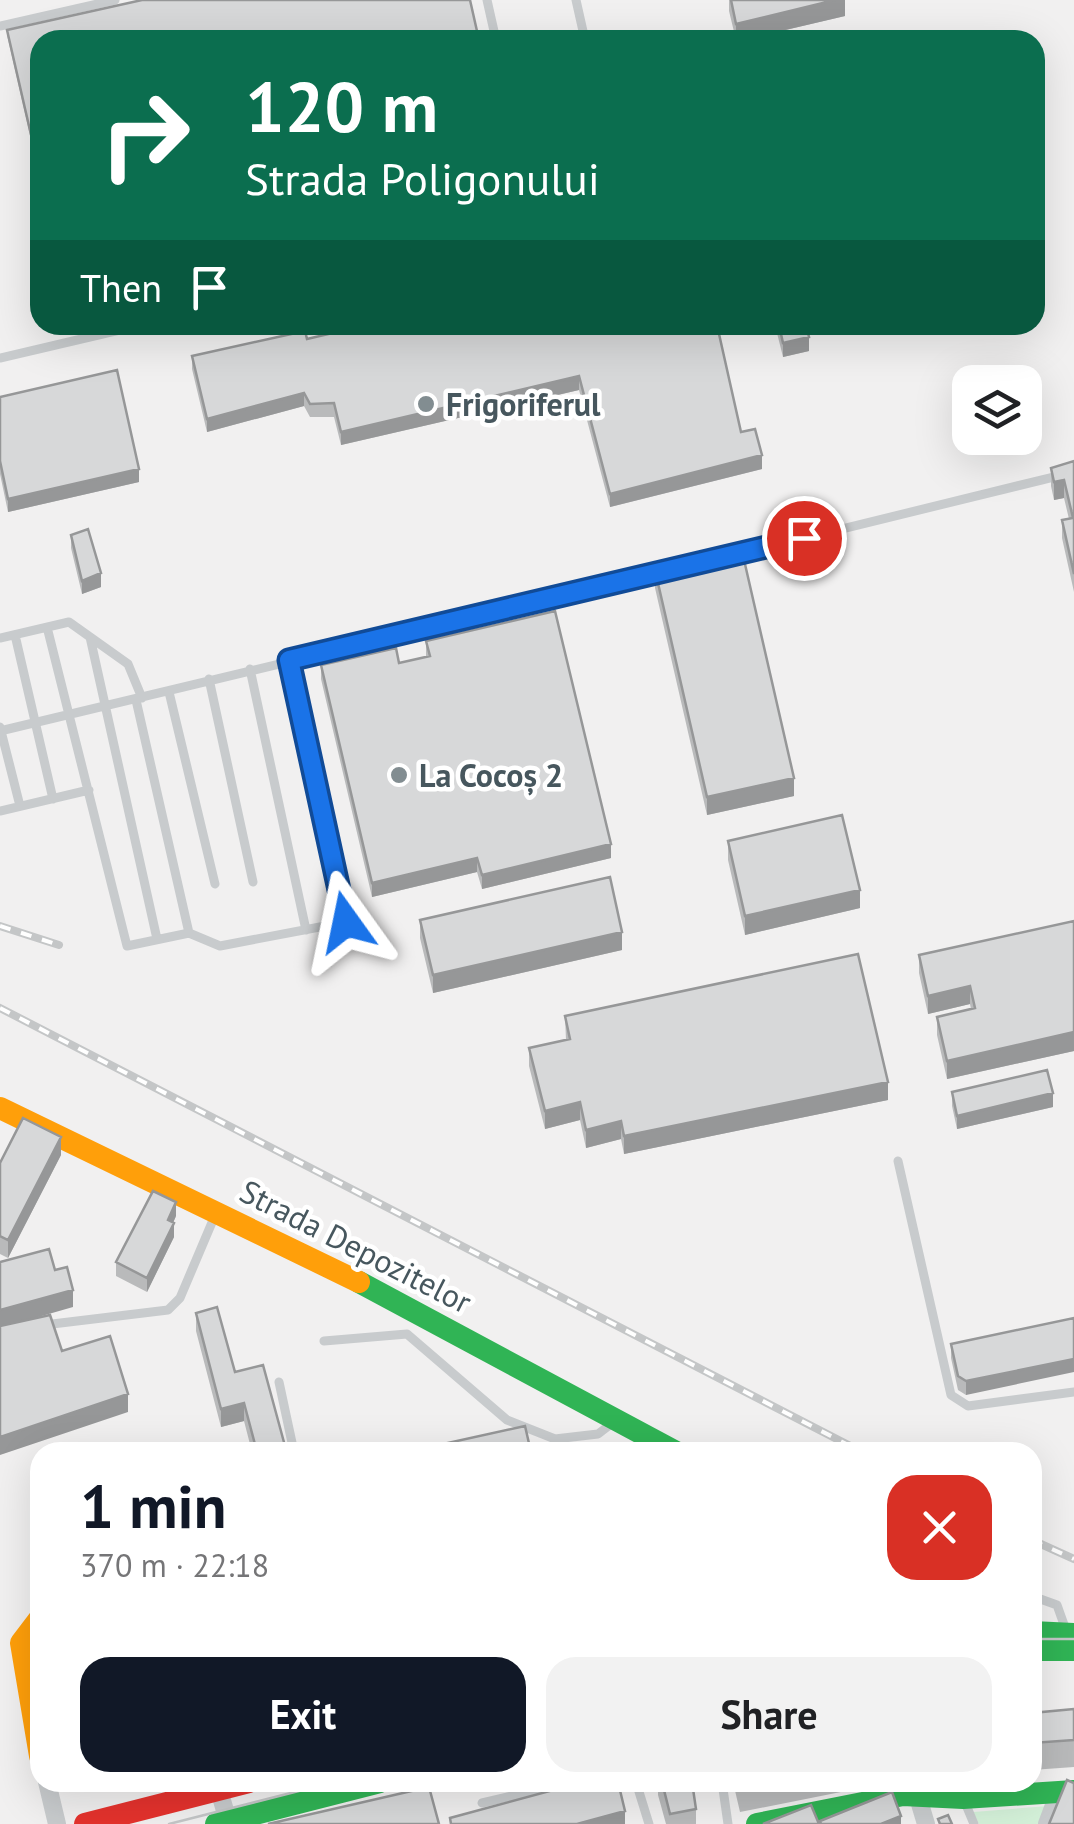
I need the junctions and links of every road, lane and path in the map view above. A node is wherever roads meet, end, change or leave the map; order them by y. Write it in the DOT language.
graph roads {
  1 [pos="115,0"];
  2 [pos="487,0"];
  3 [pos="576,0"];
  4 [pos="0,26"];
  5 [pos="494,30"];
  6 [pos="583,30"];
  7 [pos="98,335"];
  8 [pos="0,358"];
  9 [pos="1074,472"];
  10 [pos="728,557"];
  11 [pos="670,571"];
  12 [pos="47,627"];
  13 [pos="15,635"];
  14 [pos="90,637"];
  15 [pos="0,638"];
  16 [pos="289,660"];
  17 [pos="250,669"];
  18 [pos="208,679"];
  19 [pos="169,692"];
  20 [pos="139,699"];
  21 [pos="105,706"];
  22 [pos="70,715"];
  23 [pos="35,723"];
  24 [pos="0,729"];
  25 [pos="88,790"];
  26 [pos="53,798"];
  27 [pos="20,806"];
  28 [pos="0,811"];
  29 [pos="254,882"];
  30 [pos="215,884"];
  31 [pos="306,930"];
  32 [pos="189,933"];
  33 [pos="157,939"];
  34 [pos="0,1108"];
  35 [pos="898,1160"];
  36 [pos="217,1210"];
  37 [pos="31,1328"];
  38 [pos="324,1341"];
  39 [pos="279,1382"];
  40 [pos="1074,1392"];
  41 [pos="615,1420"];
  42 [pos="292,1442"];
  43 [pos="657,1442"];
  44 [pos="1042,1601"];
  45 [pos="30,1626"];
  46 [pos="1042,1635"];
  47 [pos="1070,1642"];
  48 [pos="1042,1648"];
  49 [pos="30,1690"];
  50 [pos="49,1792"];
  51 [pos="190,1792"];
  52 [pos="212,1792"];
  53 [pos="330,1792"];
  54 [pos="530,1792"];
  55 [pos="639,1792"];
  56 [pos="723,1792"];
  57 [pos="897,1792"];
  58 [pos="907,1792"];
  59 [pos="920,1792"];
  60 [pos="1067,1792"];
  61 [pos="964,1798"];
  62 [pos="482,1804"];
  63 [pos="224,1823"];
  64 [pos="57,1824"];
  65 [pos="85,1824"];
  66 [pos="649,1824"];
  67 [pos="728,1824"];
  68 [pos="757,1824"];
  69 [pos="926,1824"];
  70 [pos="974,1824"];
  71 [pos="1046,1824"];
  1 -- 4 [label="lane"];
  2 -- 5 [label="lane"];
  3 -- 6 [label="lane"];
  7 -- 8 [label="lane"];
  9 -- 10 [label="lane"];
  11 -- 16 [label="lane"];
  12 -- 13 [label="lane"];
  12 -- 14 [label="lane"];
  12 -- 22 [label="lane"];
  13 -- 15 [label="lane"];
  13 -- 23 [label="lane"];
  14 -- 20 [label="lane"];
  14 -- 21 [label="lane"];
  16 -- 17 [label="lane"];
  16 -- 31 [label="lane"];
  17 -- 18 [label="lane"];
  17 -- 31 [label="lane"];
  18 -- 19 [label="lane"];
  18 -- 29 [label="lane"];
  19 -- 20 [label="lane"];
  19 -- 30 [label="lane"];
  20 -- 21 [label="lane"];
  20 -- 32 [label="lane"];
  21 -- 22 [label="lane"];
  21 -- 33 [label="lane"];
  22 -- 23 [label="lane"];
  22 -- 25 [label="lane"];
  23 -- 24 [label="lane"];
  23 -- 26 [label="lane"];
  24 -- 27 [label="lane"];
  25 -- 26 [label="lane"];
  25 -- 33 [label="lane"];
  26 -- 27 [label="lane"];
  27 -- 28 [label="lane"];
  31 -- 32 [label="lane"];
  32 -- 33 [label="lane"];
  34 -- 36 [label="street, Strada Depozitelor"];
  35 -- 40 [label="lane"];
  36 -- 37 [label="lane"];
  36 -- 41 [label="street, Strada Depozitelor"];
  38 -- 41 [label="lane"];
  39 -- 42 [label="lane"];
  41 -- 43 [label="street, Strada Depozitelor"];
  44 -- 47 [label="lane"];
  45 -- 49 [label="street"];
  46 -- 47 [label="street"];
  47 -- 48 [label="street"];
  50 -- 64 [label="street"];
  51 -- 65 [label="street"];
  52 -- 63 [label="street"];
  53 -- 63 [label="street"];
  54 -- 62 [label="lane"];
  55 -- 66 [label="lane"];
  56 -- 67 [label="lane"];
  57 -- 68 [label="street"];
  58 -- 69 [label="street"];
  59 -- 61 [label="street"];
  60 -- 61 [label="street"];
  60 -- 71 [label="street"];
  61 -- 70 [label="lane"];
}
